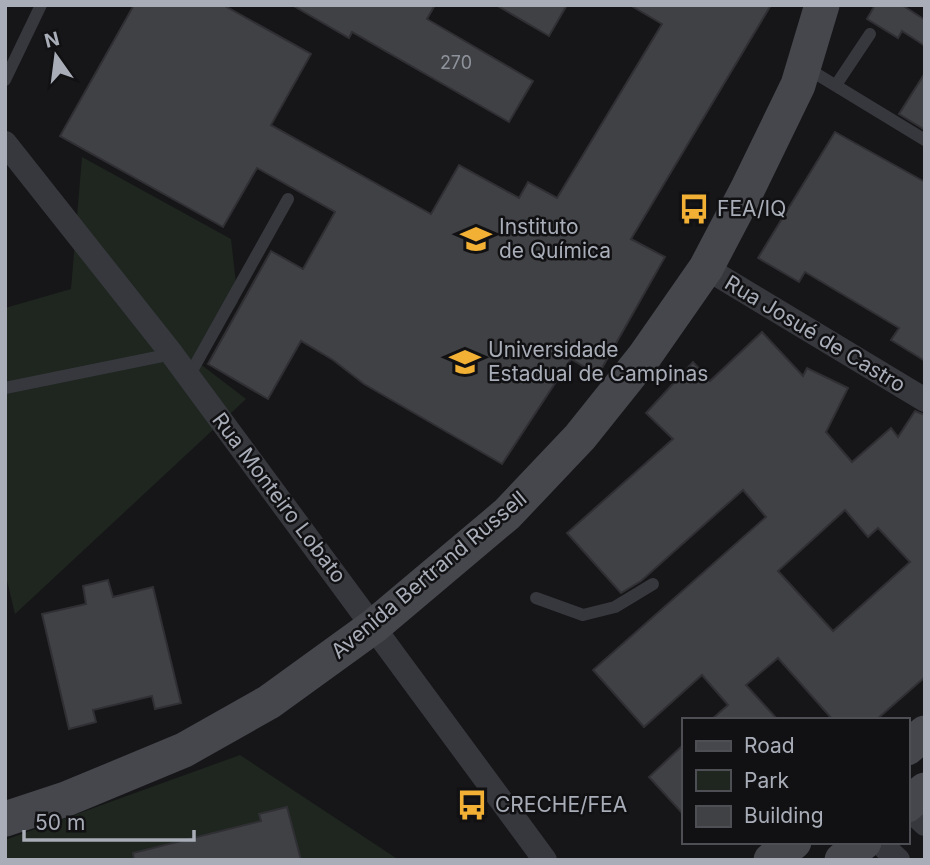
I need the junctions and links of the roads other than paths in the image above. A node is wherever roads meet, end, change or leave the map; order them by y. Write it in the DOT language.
graph roads {
  1 [pos="41,5"];
  2 [pos="821,5"];
  3 [pos="870,34"];
  4 [pos="805,67"];
  5 [pos="5,80"];
  6 [pos="836,85"];
  7 [pos="925,141"];
  8 [pos="5,143"];
  9 [pos="288,199"];
  10 [pos="706,268"];
  11 [pos="172,354"];
  12 [pos="189,376"];
  13 [pos="5,388"];
  14 [pos="925,400"];
  15 [pos="653,584"];
  16 [pos="536,598"];
  17 [pos="374,626"];
  18 [pos="925,733"];
  19 [pos="909,746"];
  20 [pos="925,790"];
  21 [pos="909,804"];
  22 [pos="909,808"];
  23 [pos="5,819"];
  24 [pos="925,824"];
  25 [pos="791,844"];
  26 [pos="862,844"];
  27 [pos="881,844"];
  28 [pos="545,860"];
  29 [pos="771,860"];
  30 [pos="842,860"];
  31 [pos="898,860"];
  1 -- 5 [label="lane"];
  2 -- 4 [label="street, Avenida Bertrand Russell"];
  3 -- 6 [label="lane"];
  4 -- 6 [label="lane"];
  4 -- 10 [label="street, Avenida Bertrand Russell"];
  6 -- 7 [label="lane"];
  8 -- 11 [label="street, Rua Monteiro Lobato"];
  9 -- 12 [label="lane"];
  10 -- 14 [label="street, Rua Josué de Castro"];
  10 -- 17 [label="street, Avenida Bertrand Russell"];
  11 -- 12 [label="street, Rua Monteiro Lobato"];
  11 -- 13 [label="lane"];
  12 -- 17 [label="street, Rua Monteiro Lobato"];
  15 -- 16 [label="lane"];
  17 -- 23 [label="street, Avenida Bertrand Russell"];
  17 -- 28 [label="street, Rua Monteiro Lobato"];
  18 -- 19 [label="street"];
  20 -- 21 [label="street"];
  22 -- 24 [label="street"];
  25 -- 29 [label="street"];
  26 -- 30 [label="street"];
  27 -- 31 [label="street"];
}
